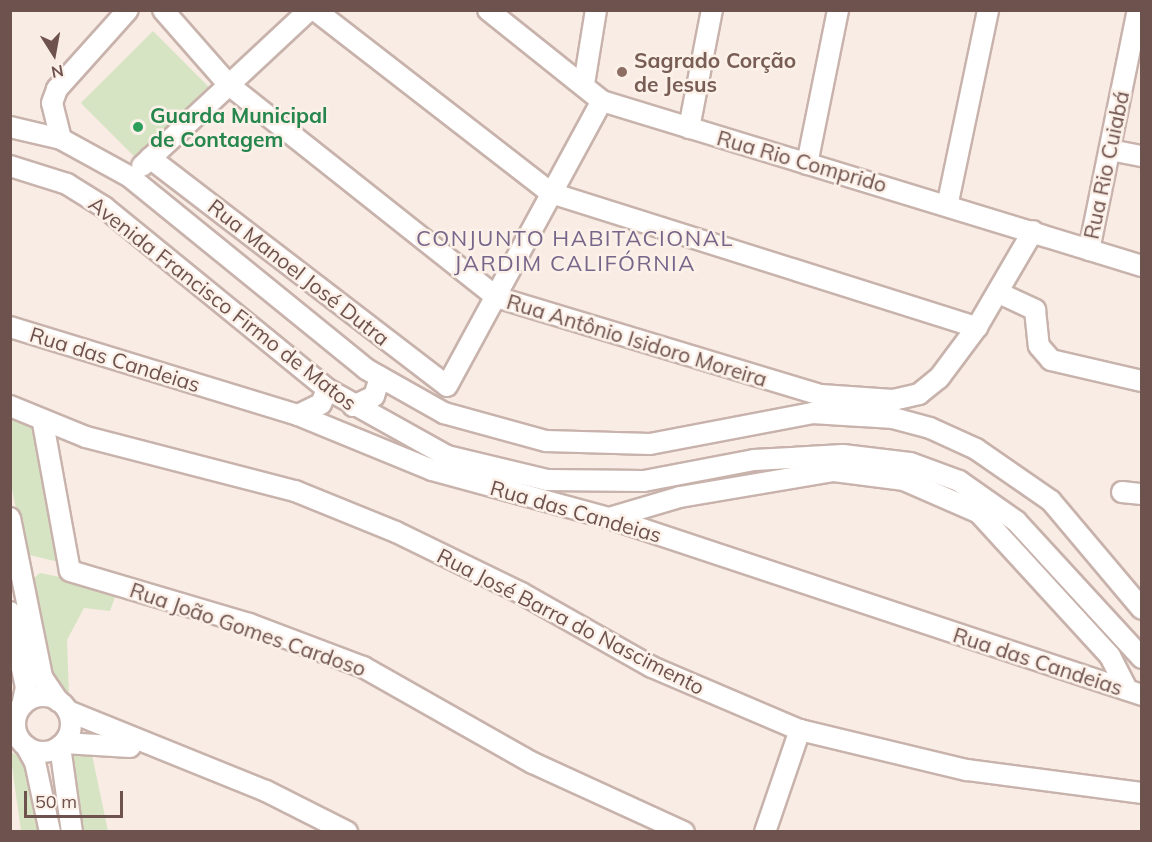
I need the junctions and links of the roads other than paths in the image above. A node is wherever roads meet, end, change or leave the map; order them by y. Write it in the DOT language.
graph roads {
  1 [pos="128,10"];
  2 [pos="163,10"];
  3 [pos="309,10"];
  4 [pos="315,10"];
  5 [pos="488,10"];
  6 [pos="596,10"];
  7 [pos="712,10"];
  8 [pos="838,10"];
  9 [pos="988,10"];
  10 [pos="1138,10"];
  11 [pos="590,40"];
  12 [pos="561,66"];
  13 [pos="584,84"];
  14 [pos="229,85"];
  15 [pos="602,101"];
  16 [pos="10,127"];
  17 [pos="689,128"];
  18 [pos="61,139"];
  19 [pos="1110,150"];
  20 [pos="1142,156"];
  21 [pos="150,158"];
  22 [pos="807,164"];
  23 [pos="10,166"];
  24 [pos="130,177"];
  25 [pos="551,193"];
  26 [pos="948,202"];
  27 [pos="1033,231"];
  28 [pos="1089,250"];
  29 [pos="1142,266"];
  30 [pos="999,293"];
  31 [pos="496,297"];
  32 [pos="10,327"];
  33 [pos="976,327"];
  34 [pos="380,377"];
  35 [pos="1142,381"];
  36 [pos="324,396"];
  37 [pos="10,406"];
  38 [pos="353,406"];
  39 [pos="298,415"];
  40 [pos="44,423"];
  41 [pos="342,430"];
  42 [pos="10,518"];
  43 [pos="609,518"];
  44 [pos="1142,609"];
  45 [pos="10,612"];
  46 [pos="1142,658"];
  47 [pos="1134,692"];
  48 [pos="63,706"];
  49 [pos="17,710"];
  50 [pos="800,730"];
  51 [pos="19,739"];
  52 [pos="62,745"];
  53 [pos="174,755"];
  54 [pos="1142,793"];
  55 [pos="50,831"];
  56 [pos="72,831"];
  57 [pos="347,831"];
  58 [pos="684,831"];
  59 [pos="765,831"];
  1 -- 18 [label="street"];
  2 -- 14 [label="street, Rua Antônio Isidoro Moreira"];
  3 -- 14 [label="street"];
  4 -- 25 [label="street"];
  5 -- 12 [label="street, Rua Rio Comprido"];
  6 -- 11 [label="street"];
  7 -- 17 [label="street"];
  8 -- 22 [label="street"];
  9 -- 26 [label="street"];
  10 -- 19 [label="street, Rua Rio Cuiabá"];
  11 -- 12 [label="street"];
  11 -- 13 [label="street"];
  12 -- 13 [label="street, Rua Rio Comprido"];
  13 -- 15 [label="street, Rua Rio Comprido"];
  14 -- 21 [label="street"];
  14 -- 31 [label="street, Rua Antônio Isidoro Moreira"];
  15 -- 17 [label="street, Rua Rio Comprido"];
  15 -- 25 [label="street"];
  16 -- 18 [label="street, Avenida Francisco Firmo de Matos"];
  17 -- 22 [label="street, Rua Rio Comprido"];
  18 -- 24 [label="street, Avenida Francisco Firmo de Matos"];
  19 -- 20 [label="street"];
  19 -- 28 [label="street, Rua Rio Cuiabá"];
  21 -- 24 [label="street"];
  21 -- 31 [label="street, Rua Manoel José Dutra"];
  22 -- 26 [label="street, Rua Rio Comprido"];
  23 -- 36 [label="street, Avenida Francisco Firmo de Matos"];
  24 -- 34 [label="street, Avenida Francisco Firmo de Matos"];
  25 -- 31 [label="street"];
  25 -- 33 [label="street"];
  26 -- 27 [label="street, Rua Rio Comprido"];
  27 -- 28 [label="street, Rua Rio Comprido"];
  27 -- 30 [label="street, Rua Antônio Isidoro Moreira"];
  28 -- 29 [label="street, Rua Rio Comprido"];
  30 -- 33 [label="street, Rua Antônio Isidoro Moreira"];
  30 -- 35 [label="street"];
  31 -- 33 [label="street, Rua Antônio Isidoro Moreira"];
  32 -- 39 [label="street, Rua das Candeias"];
  34 -- 38 [label="street"];
  34 -- 44 [label="street, Avenida Francisco Firmo de Matos"];
  36 -- 38 [label="street, Avenida Francisco Firmo de Matos"];
  36 -- 39 [label="street"];
  36 -- 41 [label="street"];
  37 -- 40 [label="street, Rua José Barra do Nascimento"];
  38 -- 46 [label="street, Avenida Francisco Firmo de Matos"];
  39 -- 41 [label="street, Rua das Candeias"];
  40 -- 50 [label="street, Rua José Barra do Nascimento"];
  40 -- 58 [label="street, Rua João Gomes Cardoso"];
  41 -- 43 [label="street, Rua das Candeias"];
  42 -- 48 [label="street"];
  43 -- 47 [label="street, Rua das Candeias"];
  43 -- 47 [label="street"];
  45 -- 49 [label="street"];
  48 -- 49 [label="street"];
  48 -- 52 [label="street"];
  48 -- 53 [label="street"];
  49 -- 51 [label="street"];
  50 -- 54 [label="street, Rua José Barra do Nascimento"];
  50 -- 59 [label="street"];
  51 -- 52 [label="street"];
  51 -- 55 [label="street"];
  52 -- 53 [label="street"];
  52 -- 56 [label="street"];
  53 -- 57 [label="street"];
}
